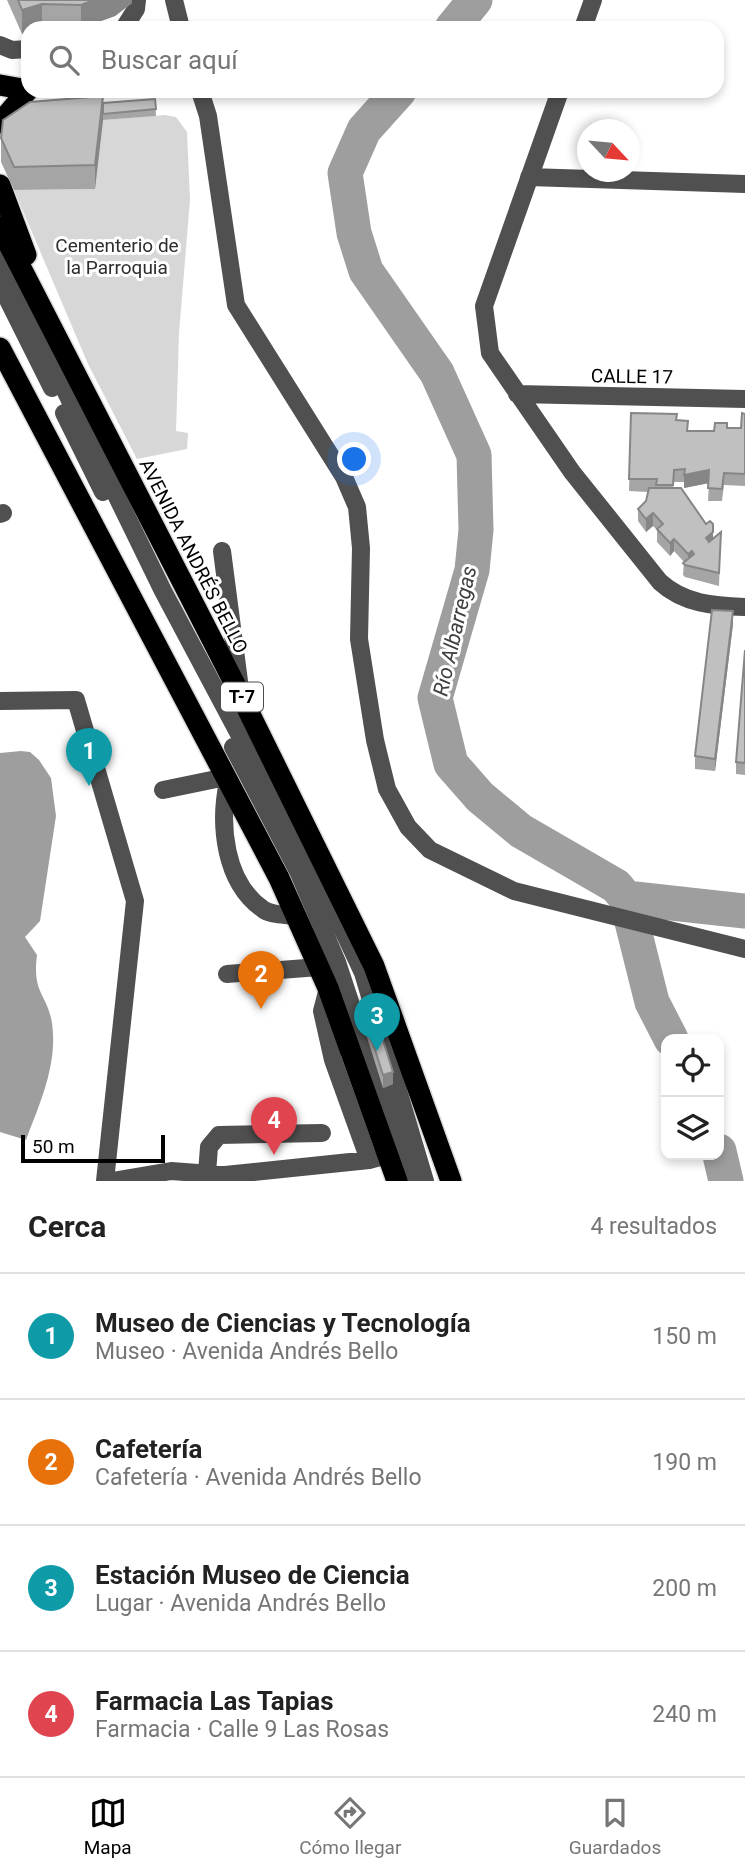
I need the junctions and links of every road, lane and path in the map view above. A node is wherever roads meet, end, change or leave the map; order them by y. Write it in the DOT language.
graph roads {
  1 [pos="137,0"];
  2 [pos="174,0"];
  3 [pos="593,0"];
  4 [pos="128,21"];
  5 [pos="179,21"];
  6 [pos="586,21"];
  7 [pos="0,45"];
  8 [pos="21,49"];
  9 [pos="0,87"];
  10 [pos="21,89"];
  11 [pos="21,93"];
  12 [pos="21,98"];
  13 [pos="202,98"];
  14 [pos="557,98"];
  15 [pos="0,102"];
  16 [pos="0,123"];
  17 [pos="529,177"];
  18 [pos="745,184"];
  19 [pos="0,185"];
  20 [pos="0,227"];
  21 [pos="0,257"];
  22 [pos="0,284"];
  23 [pos="46,318"];
  24 [pos="0,338"];
  25 [pos="4,354"];
  26 [pos="517,394"];
  27 [pos="745,400"];
  28 [pos="222,551"];
  29 [pos="745,607"];
  30 [pos="241,696"];
  31 [pos="0,701"];
  32 [pos="227,779"];
  33 [pos="163,790"];
  34 [pos="296,916"];
  35 [pos="745,949"];
  36 [pos="319,967"];
  37 [pos="227,974"];
  38 [pos="321,1133"];
  39 [pos="436,1137"];
  40 [pos="393,1153"];
  41 [pos="225,1176"];
  42 [pos="105,1181"];
  43 [pos="112,1181"];
  44 [pos="397,1181"];
  45 [pos="409,1181"];
  46 [pos="425,1181"];
  47 [pos="451,1181"];
  1 -- 4 [label="street"];
  2 -- 5 [label="street"];
  3 -- 6 [label="street"];
  7 -- 8 [label="street"];
  9 -- 10 [label="highway"];
  11 -- 15 [label="highway"];
  12 -- 16 [label="highway"];
  13 -- 35 [label="street"];
  14 -- 17 [label="street"];
  17 -- 18 [label="street"];
  17 -- 26 [label="street"];
  19 -- 23 [label="highway"];
  20 -- 23 [label="highway, AVENIDA ANDRÉS BELLO / T-7"];
  21 -- 40 [label="street"];
  22 -- 40 [label="street"];
  23 -- 30 [label="highway, AVENIDA ANDRÉS BELLO / T-7"];
  24 -- 25 [label="highway"];
  25 -- 32 [label="highway, T-7"];
  26 -- 27 [label="street, CALLE 17"];
  26 -- 29 [label="street"];
  28 -- 30 [label="street"];
  30 -- 39 [label="highway, AVENIDA ANDRÉS BELLO / T-7"];
  31 -- 42 [label="street"];
  32 -- 33 [label="street"];
  32 -- 34 [label="highway, T-7"];
  32 -- 34 [label="street"];
  34 -- 36 [label="highway, T-7"];
  36 -- 37 [label="street"];
  36 -- 40 [label="highway, T-7"];
  38 -- 41 [label="street"];
  39 -- 40 [label="street"];
  39 -- 47 [label="highway, AVENIDA ANDRÉS BELLO / T-7"];
  40 -- 41 [label="street"];
  40 -- 44 [label="highway, T-7"];
  40 -- 45 [label="street"];
  40 -- 46 [label="street"];
  41 -- 43 [label="street"];
}
